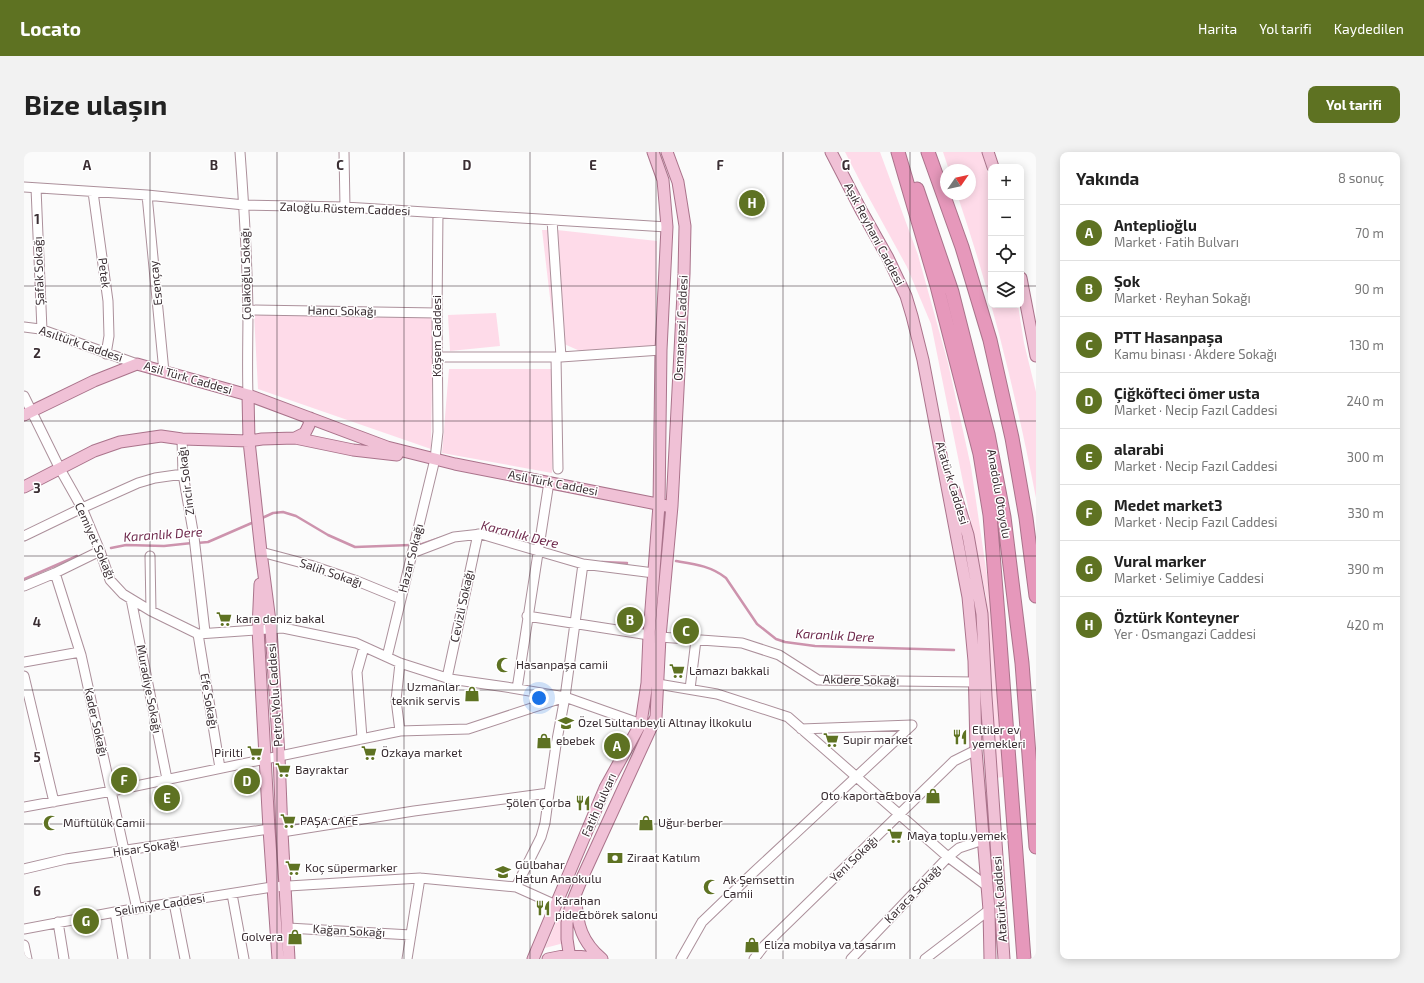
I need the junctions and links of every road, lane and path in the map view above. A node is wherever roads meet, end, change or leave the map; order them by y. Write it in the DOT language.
graph roads {
  1 [pos="240,152"];
  2 [pos="344,152"];
  3 [pos="654,152"];
  4 [pos="667,152"];
  5 [pos="831,152"];
  6 [pos="898,152"];
  7 [pos="903,152"];
  8 [pos="928,152"];
  9 [pos="988,152"];
  10 [pos="992,164"];
  11 [pos="24,187"];
  12 [pos="36,188"];
  13 [pos="94,192"];
  14 [pos="146,195"];
  15 [pos="244,205"];
  16 [pos="345,207"];
  17 [pos="438,213"];
  18 [pos="552,220"];
  19 [pos="667,227"];
  20 [pos="1024,294"];
  21 [pos="248,310"];
  22 [pos="437,313"];
  23 [pos="24,327"];
  24 [pos="42,330"];
  25 [pos="661,350"];
  26 [pos="106,354"];
  27 [pos="1036,356"];
  28 [pos="437,357"];
  29 [pos="559,357"];
  30 [pos="137,364"];
  31 [pos="164,372"];
  32 [pos="248,395"];
  33 [pos="24,396"];
  34 [pos="28,413"];
  35 [pos="310,418"];
  36 [pos="937,436"];
  37 [pos="295,438"];
  38 [pos="182,439"];
  39 [pos="262,439"];
  40 [pos="249,441"];
  41 [pos="251,456"];
  42 [pos="435,459"];
  43 [pos="60,469"];
  44 [pos="558,469"];
  45 [pos="184,474"];
  46 [pos="549,482"];
  47 [pos="24,486"];
  48 [pos="659,505"];
  49 [pos="672,506"];
  50 [pos="82,508"];
  51 [pos="478,534"];
  52 [pos="24,536"];
  53 [pos="538,547"];
  54 [pos="195,548"];
  55 [pos="100,551"];
  56 [pos="261,552"];
  57 [pos="412,552"];
  58 [pos="150,556"];
  59 [pos="583,564"];
  60 [pos="55,573"];
  61 [pos="654,573"];
  62 [pos="24,586"];
  63 [pos="1036,596"];
  64 [pos="132,599"];
  65 [pos="401,599"];
  66 [pos="151,611"];
  67 [pos="528,616"];
  68 [pos="576,624"];
  69 [pos="258,629"];
  70 [pos="271,629"];
  71 [pos="201,633"];
  72 [pos="649,634"];
  73 [pos="660,637"];
  74 [pos="696,640"];
  75 [pos="364,647"];
  76 [pos="80,652"];
  77 [pos="387,657"];
  78 [pos="24,662"];
  79 [pos="400,663"];
  80 [pos="24,676"];
  81 [pos="447,678"];
  82 [pos="975,682"];
  83 [pos="652,684"];
  84 [pos="517,689"];
  85 [pos="690,689"];
  86 [pos="565,698"];
  87 [pos="646,726"];
  88 [pos="801,729"];
  89 [pos="400,731"];
  90 [pos="362,738"];
  91 [pos="976,750"];
  92 [pos="279,756"];
  93 [pos="266,759"];
  94 [pos="220,768"];
  95 [pos="856,778"];
  96 [pos="167,779"];
  97 [pos="112,791"];
  98 [pos="549,793"];
  99 [pos="54,802"];
  100 [pos="24,808"];
  101 [pos="899,815"];
  102 [pos="269,830"];
  103 [pos="282,832"];
  104 [pos="983,840"];
  105 [pos="1036,847"];
  106 [pos="125,851"];
  107 [pos="948,857"];
  108 [pos="24,869"];
  109 [pos="420,878"];
  110 [pos="286,886"];
  111 [pos="987,886"];
  112 [pos="272,887"];
  113 [pos="516,887"];
  114 [pos="232,894"];
  115 [pos="576,894"];
  116 [pos="174,903"];
  117 [pos="556,905"];
  118 [pos="137,909"];
  119 [pos="989,910"];
  120 [pos="115,912"];
  121 [pos="58,922"];
  122 [pos="24,928"];
  123 [pos="288,928"];
  124 [pos="411,935"];
  125 [pos="24,945"];
  126 [pos="1023,955"];
  127 [pos="569,957"];
  128 [pos="27,959"];
  129 [pos="64,959"];
  130 [pos="123,959"];
  131 [pos="185,959"];
  132 [pos="244,959"];
  133 [pos="278,959"];
  134 [pos="289,959"];
  135 [pos="407,959"];
  136 [pos="533,959"];
  137 [pos="548,959"];
  138 [pos="602,959"];
  139 [pos="681,959"];
  140 [pos="754,959"];
  141 [pos="851,959"];
  142 [pos="925,959"];
  143 [pos="990,959"];
  144 [pos="1004,959"];
  1 -- 15 [label="street, Çolakoğlu Sokağı"];
  2 -- 16 [label="street"];
  3 -- 19 [label="main road, Osmangazi Caddesi"];
  4 -- 49 [label="main road, Osmangazi Caddesi"];
  5 -- 36 [label="main road, Aşık Reyhani Caddesi"];
  6 -- 126 [label="highway"];
  7 -- 105 [label="highway, Anadolu Otoyolu"];
  8 -- 63 [label="highway, Anadolu Otoyolu"];
  9 -- 10 [label="main road"];
  11 -- 12 [label="street, Zaloğlu Rüstem Caddesi"];
  12 -- 13 [label="street, Zaloğlu Rüstem Caddesi"];
  12 -- 24 [label="street, Şafak Sokağı"];
  13 -- 14 [label="street, Zaloğlu Rüstem Caddesi"];
  13 -- 26 [label="street, Petek"];
  14 -- 15 [label="street, Zaloğlu Rüstem Caddesi"];
  14 -- 31 [label="street, Esençay"];
  15 -- 16 [label="street, Zaloğlu Rüstem Caddesi"];
  15 -- 21 [label="street, Çolakoğlu Sokağı"];
  16 -- 17 [label="street, Zaloğlu Rüstem Caddesi"];
  17 -- 18 [label="street, Zaloğlu Rüstem Caddesi"];
  17 -- 22 [label="street, Köşem Caddesi"];
  18 -- 19 [label="street, Zaloğlu Rüstem Caddesi"];
  18 -- 29 [label="street"];
  19 -- 25 [label="main road, Osmangazi Caddesi"];
  20 -- 27 [label="main road"];
  21 -- 22 [label="street, Hancı Sokağı"];
  21 -- 32 [label="street, Çolakoğlu Sokağı"];
  22 -- 28 [label="street, Köşem Caddesi"];
  23 -- 24 [label="street, Asıltürk Caddesi"];
  24 -- 26 [label="street, Asıltürk Caddesi"];
  25 -- 29 [label="street"];
  25 -- 48 [label="main road, Osmangazi Caddesi"];
  26 -- 30 [label="street, Asıltürk Caddesi"];
  28 -- 29 [label="street"];
  28 -- 42 [label="street, Köşem Caddesi"];
  29 -- 44 [label="street"];
  30 -- 31 [label="main road, Asil Türk Caddesi"];
  30 -- 34 [label="main road, Asil Türk Caddesi"];
  31 -- 32 [label="main road, Asil Türk Caddesi"];
  32 -- 35 [label="main road, Asil Türk Caddesi"];
  32 -- 40 [label="main road, Petrol Yolu Caddesi"];
  33 -- 34 [label="street, Cemiyet Sokağı"];
  34 -- 43 [label="street, Cemiyet Sokağı"];
  35 -- 37 [label="main road"];
  35 -- 42 [label="main road, Asil Türk Caddesi"];
  36 -- 82 [label="main road, Atatürk Caddesi"];
  36 -- 144 [label="main road, Atatürk Caddesi"];
  37 -- 39 [label="main road, Asil Türk Caddesi"];
  37 -- 42 [label="main road, Asil Türk Caddesi"];
  38 -- 40 [label="main road, Asil Türk Caddesi"];
  38 -- 43 [label="main road, Asil Türk Caddesi"];
  38 -- 45 [label="street, Zincir Sokağı"];
  39 -- 40 [label="main road, Asil Türk Caddesi"];
  39 -- 41 [label="main road"];
  40 -- 41 [label="main road, Petrol Yolu Caddesi"];
  41 -- 56 [label="main road, Petrol Yolu Caddesi"];
  42 -- 46 [label="main road, Asil Türk Caddesi"];
  42 -- 57 [label="street, Hazar Sokağı"];
  43 -- 47 [label="main road, Asil Türk Caddesi"];
  43 -- 50 [label="street, Cemiyet Sokağı"];
  45 -- 50 [label="street"];
  45 -- 54 [label="street, Zincir Sokağı"];
  46 -- 48 [label="main road, Asil Türk Caddesi"];
  46 -- 53 [label="street"];
  48 -- 49 [label="main road, Asil Türk Caddesi"];
  48 -- 61 [label="main road, Fatih Bulvarı"];
  49 -- 73 [label="main road, Fatih Bulvarı"];
  50 -- 52 [label="street"];
  50 -- 55 [label="street, Cemiyet Sokağı"];
  51 -- 53 [label="street"];
  51 -- 57 [label="street"];
  51 -- 81 [label="street, Cevizli Sokağı"];
  53 -- 59 [label="street"];
  53 -- 67 [label="street"];
  54 -- 71 [label="street, Efe Sokağı"];
  55 -- 60 [label="street"];
  55 -- 64 [label="street, Cemiyet Sokağı"];
  56 -- 65 [label="street, Salih Sokağı"];
  56 -- 69 [label="main road, Petrol Yolu Caddesi"];
  56 -- 70 [label="main road, Petrol Yolu Caddesi"];
  57 -- 65 [label="street, Hazar Sokağı"];
  58 -- 66 [label="street"];
  59 -- 61 [label="street"];
  59 -- 68 [label="street"];
  60 -- 62 [label="street"];
  60 -- 76 [label="street, Kader Sokağı"];
  61 -- 72 [label="main road, Fatih Bulvarı"];
  64 -- 66 [label="street, Cemiyet Sokağı"];
  64 -- 96 [label="street, Muradiye Sokağı"];
  65 -- 77 [label="street, Hazar Sokağı"];
  66 -- 71 [label="street, Cemiyet Sokağı"];
  67 -- 68 [label="street"];
  67 -- 84 [label="street"];
  68 -- 72 [label="street"];
  68 -- 86 [label="street"];
  69 -- 70 [label="street"];
  69 -- 71 [label="street"];
  69 -- 93 [label="main road, Petrol Yolu Caddesi"];
  70 -- 75 [label="street"];
  70 -- 92 [label="main road, Petrol Yolu Caddesi"];
  71 -- 94 [label="street, Efe Sokağı"];
  72 -- 73 [label="main road"];
  72 -- 83 [label="main road, Fatih Bulvarı"];
  73 -- 74 [label="street, Akdere Sokağı"];
  73 -- 83 [label="main road, Fatih Bulvarı"];
  74 -- 82 [label="street, Akdere Sokağı"];
  74 -- 85 [label="street"];
  75 -- 77 [label="street"];
  75 -- 90 [label="street"];
  76 -- 78 [label="street"];
  76 -- 97 [label="street, Kader Sokağı"];
  77 -- 79 [label="street"];
  79 -- 81 [label="street"];
  79 -- 89 [label="street"];
  80 -- 99 [label="street"];
  81 -- 84 [label="street"];
  82 -- 91 [label="main road, Atatürk Caddesi"];
  83 -- 85 [label="street"];
  83 -- 87 [label="main road, Fatih Bulvarı"];
  84 -- 86 [label="street"];
  85 -- 88 [label="street"];
  86 -- 87 [label="street"];
  86 -- 89 [label="street"];
  86 -- 98 [label="street"];
  87 -- 115 [label="main road, Fatih Bulvarı"];
  87 -- 117 [label="main road, Fatih Bulvarı"];
  88 -- 95 [label="street"];
  88 -- 95 [label="street"];
  89 -- 90 [label="street"];
  90 -- 92 [label="street"];
  91 -- 101 [label="street, Yeni Sokağı"];
  91 -- 104 [label="main road, Atatürk Caddesi"];
  92 -- 93 [label="street"];
  92 -- 103 [label="main road, Petrol Yolu Caddesi"];
  93 -- 94 [label="street"];
  93 -- 102 [label="main road, Petrol Yolu Caddesi"];
  94 -- 96 [label="street"];
  95 -- 101 [label="street"];
  95 -- 139 [label="street"];
  96 -- 97 [label="street"];
  97 -- 99 [label="street"];
  97 -- 106 [label="street, Kader Sokağı"];
  98 -- 103 [label="street"];
  98 -- 113 [label="street"];
  99 -- 100 [label="street"];
  101 -- 107 [label="street"];
  101 -- 140 [label="street, Yeni Sokağı"];
  102 -- 106 [label="street, Hisar Sokağı"];
  102 -- 112 [label="main road, Petrol Yolu Caddesi"];
  103 -- 110 [label="main road, Petrol Yolu Caddesi"];
  104 -- 107 [label="street, Karaca Sokağı"];
  104 -- 111 [label="main road, Atatürk Caddesi"];
  106 -- 108 [label="street, Hisar Sokağı"];
  106 -- 118 [label="street, Kader Sokağı"];
  107 -- 111 [label="street"];
  107 -- 141 [label="street, Karaca Sokağı"];
  109 -- 110 [label="street, Selimiye Caddesi"];
  109 -- 113 [label="street, Selimiye Caddesi"];
  109 -- 124 [label="street"];
  110 -- 112 [label="street, Selimiye Caddesi"];
  110 -- 123 [label="main road, Petrol Yolu Caddesi"];
  111 -- 119 [label="main road, Atatürk Caddesi"];
  112 -- 114 [label="street, Selimiye Caddesi"];
  112 -- 133 [label="main road, Petrol Yolu Caddesi"];
  113 -- 117 [label="street, Selimiye Caddesi"];
  114 -- 116 [label="street, Selimiye Caddesi"];
  114 -- 132 [label="street"];
  115 -- 127 [label="main road, Fatih Bulvarı"];
  115 -- 138 [label="main road"];
  116 -- 118 [label="street, Selimiye Caddesi"];
  116 -- 131 [label="street"];
  117 -- 136 [label="main road, Fatih Bulvarı"];
  118 -- 120 [label="street, Selimiye Caddesi"];
  119 -- 142 [label="street"];
  119 -- 143 [label="main road, Atatürk Caddesi"];
  120 -- 121 [label="street, Selimiye Caddesi"];
  120 -- 130 [label="street"];
  121 -- 122 [label="street, Selimiye Caddesi"];
  121 -- 129 [label="street"];
  123 -- 124 [label="street, Kağan Sokağı"];
  123 -- 134 [label="main road, Petrol Yolu Caddesi"];
  124 -- 135 [label="street"];
  125 -- 128 [label="street"];
  127 -- 137 [label="main road"];
  127 -- 138 [label="main road"];
}
